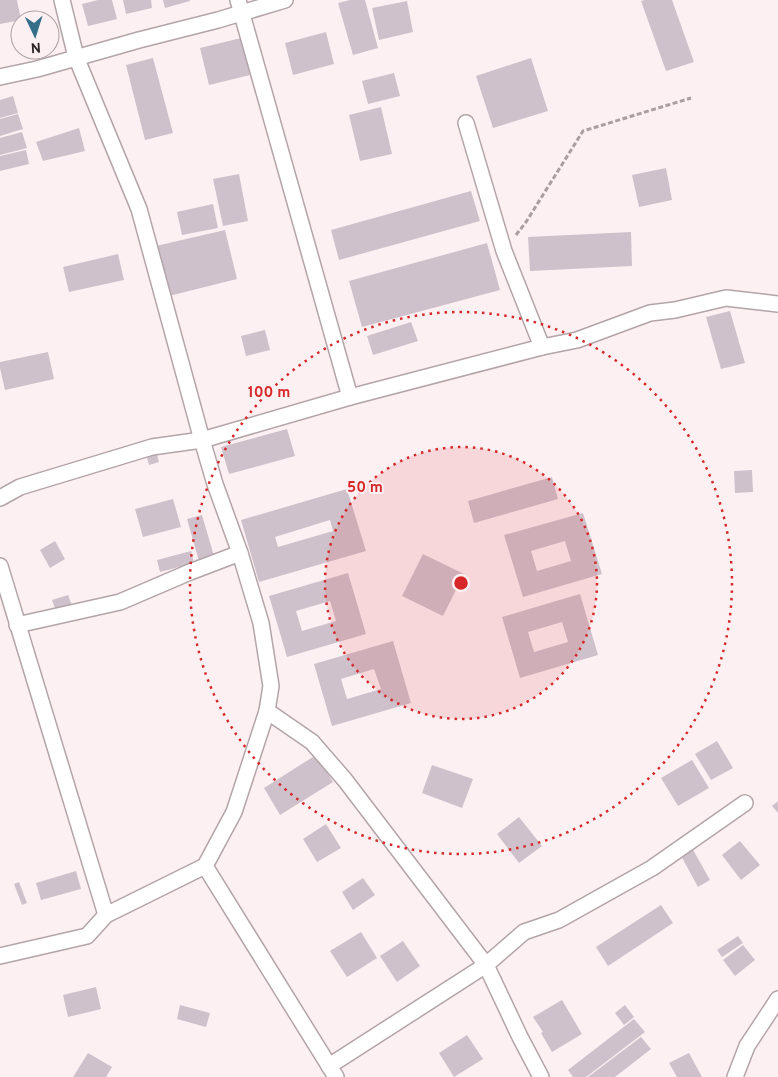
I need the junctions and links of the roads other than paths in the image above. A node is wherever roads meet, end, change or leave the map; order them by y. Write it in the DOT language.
graph roads {
  1 [pos="62,0"];
  2 [pos="285,0"];
  3 [pos="240,6"];
  4 [pos="76,58"];
  5 [pos="0,77"];
  6 [pos="466,123"];
  7 [pos="778,304"];
  8 [pos="542,347"];
  9 [pos="350,397"];
  10 [pos="202,440"];
  11 [pos="0,498"];
  12 [pos="240,553"];
  13 [pos="0,566"];
  14 [pos="17,625"];
  15 [pos="266,711"];
  16 [pos="745,803"];
  17 [pos="205,866"];
  18 [pos="106,915"];
  19 [pos="0,956"];
  20 [pos="486,965"];
  21 [pos="778,999"];
  22 [pos="333,1071"];
  23 [pos="541,1077"];
  24 [pos="735,1077"];
  1 -- 4 [label="street"];
  2 -- 3 [label="street"];
  3 -- 4 [label="street"];
  3 -- 9 [label="street"];
  4 -- 5 [label="street"];
  4 -- 10 [label="street"];
  6 -- 8 [label="street"];
  7 -- 8 [label="street"];
  8 -- 9 [label="street"];
  9 -- 10 [label="street"];
  10 -- 11 [label="street"];
  10 -- 12 [label="street"];
  12 -- 14 [label="street"];
  12 -- 15 [label="street"];
  13 -- 14 [label="street"];
  14 -- 18 [label="street"];
  15 -- 17 [label="street"];
  15 -- 20 [label="street"];
  16 -- 20 [label="street"];
  17 -- 18 [label="street"];
  17 -- 22 [label="street"];
  18 -- 19 [label="street"];
  20 -- 22 [label="street"];
  20 -- 23 [label="street"];
  21 -- 24 [label="street"];
}
